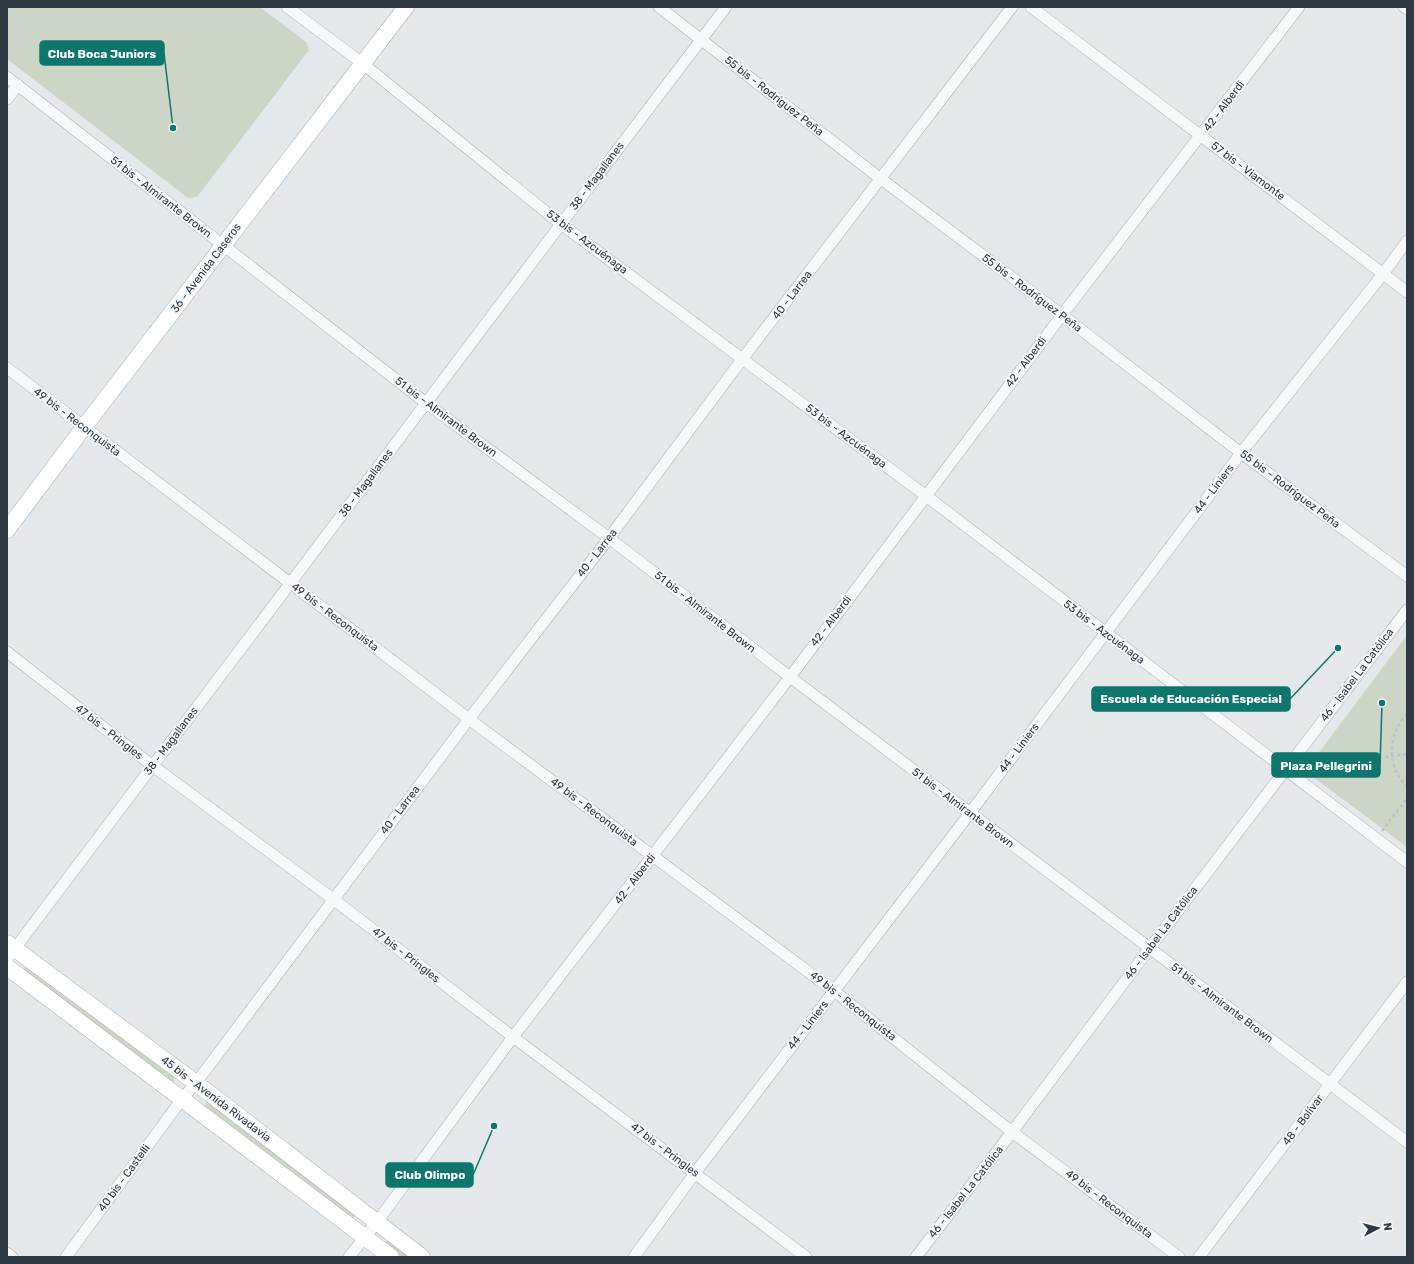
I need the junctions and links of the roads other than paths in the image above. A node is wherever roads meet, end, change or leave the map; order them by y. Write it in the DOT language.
graph roads {
  1 [pos="287,7"];
  2 [pos="406,7"];
  3 [pos="659,7"];
  4 [pos="726,7"];
  5 [pos="1012,7"];
  6 [pos="1030,7"];
  7 [pos="1299,7"];
  8 [pos="1404,7"];
  9 [pos="1407,9"];
  10 [pos="701,39"];
  11 [pos="362,64"];
  12 [pos="7,77"];
  13 [pos="18,85"];
  14 [pos="7,99"];
  15 [pos="1201,135"];
  16 [pos="881,178"];
  17 [pos="561,224"];
  18 [pos="1407,241"];
  19 [pos="223,246"];
  20 [pos="1383,274"];
  21 [pos="1407,292"];
  22 [pos="1062,315"];
  23 [pos="743,358"];
  24 [pos="7,368"];
  25 [pos="426,404"];
  26 [pos="84,428"];
  27 [pos="1241,453"];
  28 [pos="925,495"];
  29 [pos="7,530"];
  30 [pos="609,538"];
  31 [pos="1407,576"];
  32 [pos="290,583"];
  33 [pos="1407,610"];
  34 [pos="1106,633"];
  35 [pos="7,652"];
  36 [pos="790,677"];
  37 [pos="469,718"];
  38 [pos="153,766"];
  39 [pos="1285,770"];
  40 [pos="970,813"];
  41 [pos="653,856"];
  42 [pos="1407,862"];
  43 [pos="333,899"];
  44 [pos="1149,948"];
  45 [pos="10,950"];
  46 [pos="7,967"];
  47 [pos="1407,982"];
  48 [pos="834,991"];
  49 [pos="513,1038"];
  50 [pos="196,1083"];
  51 [pos="1330,1084"];
  52 [pos="182,1099"];
  53 [pos="1012,1132"];
  54 [pos="1407,1142"];
  55 [pos="695,1173"];
  56 [pos="377,1222"];
  57 [pos="364,1236"];
  58 [pos="7,1253"];
  59 [pos="12,1257"];
  60 [pos="66,1257"];
  61 [pos="349,1257"];
  62 [pos="391,1257"];
  63 [pos="422,1257"];
  64 [pos="634,1257"];
  65 [pos="806,1257"];
  66 [pos="916,1257"];
  67 [pos="1179,1257"];
  68 [pos="1199,1257"];
  1 -- 11 [label="street, 53 bis - Azcuénaga"];
  2 -- 11 [label="main road, 36 - Avenida Caseros"];
  3 -- 10 [label="street, 55 bis - Rodríguez Peña"];
  4 -- 10 [label="street, 38 - Magallanes"];
  5 -- 16 [label="street, 40 - Larrea"];
  6 -- 15 [label="street, 57 bis - Viamonte"];
  7 -- 15 [label="street, 42 - Alberdi"];
  8 -- 9 [label="street"];
  10 -- 16 [label="street, 55 bis - Rodríguez Peña"];
  10 -- 17 [label="street, 38 - Magallanes"];
  11 -- 17 [label="street, 53 bis - Azcuénaga"];
  11 -- 19 [label="main road, 36 - Avenida Caseros"];
  12 -- 13 [label="street, 51 bis - Almirante Brown"];
  13 -- 14 [label="street"];
  13 -- 19 [label="street, 51 bis - Almirante Brown"];
  15 -- 20 [label="street, 57 bis - Viamonte"];
  15 -- 22 [label="street, 42 - Alberdi"];
  16 -- 22 [label="street, 55 bis - Rodríguez Peña"];
  16 -- 23 [label="street, 40 - Larrea"];
  17 -- 23 [label="street, 53 bis - Azcuénaga"];
  17 -- 25 [label="street, 38 - Magallanes"];
  18 -- 20 [label="street, 44 - Liniers"];
  19 -- 25 [label="street, 51 bis - Almirante Brown"];
  19 -- 26 [label="main road, 36 - Avenida Caseros"];
  20 -- 21 [label="street, 57 bis - Viamonte"];
  20 -- 27 [label="street, 44 - Liniers"];
  22 -- 27 [label="street, 55 bis - Rodríguez Peña"];
  22 -- 28 [label="street, 42 - Alberdi"];
  23 -- 28 [label="street, 53 bis - Azcuénaga"];
  23 -- 30 [label="street, 40 - Larrea"];
  24 -- 26 [label="street, 49 bis - Reconquista"];
  25 -- 30 [label="street, 51 bis - Almirante Brown"];
  25 -- 32 [label="street, 38 - Magallanes"];
  26 -- 29 [label="main road, 36 - Avenida Caseros"];
  26 -- 32 [label="street, 49 bis - Reconquista"];
  27 -- 31 [label="street, 55 bis - Rodríguez Peña"];
  27 -- 34 [label="street, 44 - Liniers"];
  28 -- 34 [label="street, 53 bis - Azcuénaga"];
  28 -- 36 [label="street, 42 - Alberdi"];
  30 -- 36 [label="street, 51 bis - Almirante Brown"];
  30 -- 37 [label="street, 40 - Larrea"];
  32 -- 37 [label="street, 49 bis - Reconquista"];
  32 -- 38 [label="street, 38 - Magallanes"];
  33 -- 39 [label="street, 46 - Isabel La Católica"];
  34 -- 39 [label="street, 53 bis - Azcuénaga"];
  34 -- 40 [label="street, 44 - Liniers"];
  35 -- 38 [label="street, 47 bis - Pringles"];
  36 -- 40 [label="street, 51 bis - Almirante Brown"];
  36 -- 41 [label="street, 42 - Alberdi"];
  37 -- 41 [label="street, 49 bis - Reconquista"];
  37 -- 43 [label="street, 40 - Larrea"];
  38 -- 43 [label="street, 47 bis - Pringles"];
  38 -- 45 [label="street, 38 - Magallanes"];
  39 -- 42 [label="street, 53 bis - Azcuénaga"];
  39 -- 44 [label="street, 46 - Isabel La Católica"];
  40 -- 44 [label="street, 51 bis - Almirante Brown"];
  40 -- 48 [label="street, 44 - Liniers"];
  41 -- 48 [label="street, 49 bis - Reconquista"];
  41 -- 49 [label="street, 42 - Alberdi"];
  43 -- 49 [label="street, 47 bis - Pringles"];
  43 -- 50 [label="street, 40 - Larrea"];
  44 -- 51 [label="street, 51 bis - Almirante Brown"];
  44 -- 53 [label="street, 46 - Isabel La Católica"];
  45 -- 50 [label="main road, 45 bis - Avenida Rivadavia"];
  46 -- 52 [label="main road, 45 bis - Avenida Rivadavia"];
  47 -- 51 [label="street, 48 - Bolívar"];
  48 -- 53 [label="street, 49 bis - Reconquista"];
  48 -- 55 [label="street, 44 - Liniers"];
  49 -- 55 [label="street, 47 bis - Pringles"];
  49 -- 56 [label="street, 42 - Alberdi"];
  50 -- 52 [label="street, 40 - Larrea"];
  50 -- 56 [label="main road, 45 bis - Avenida Rivadavia"];
  51 -- 54 [label="street, 51 bis - Almirante Brown"];
  51 -- 68 [label="street, 48 - Bolívar"];
  52 -- 57 [label="main road, 45 bis - Avenida Rivadavia"];
  52 -- 60 [label="street, 40 bis - Castelli"];
  53 -- 66 [label="street, 46 - Isabel La Católica"];
  53 -- 67 [label="street, 49 bis - Reconquista"];
  55 -- 64 [label="street, 44 - Liniers"];
  55 -- 65 [label="street, 47 bis - Pringles"];
  56 -- 57 [label="street, 42 - Alberdi"];
  56 -- 63 [label="main road, 45 bis - Avenida Rivadavia"];
  57 -- 61 [label="street, 42 - Alberdi"];
  57 -- 62 [label="main road, 45 bis - Avenida Rivadavia"];
  58 -- 59 [label="street"];
}
